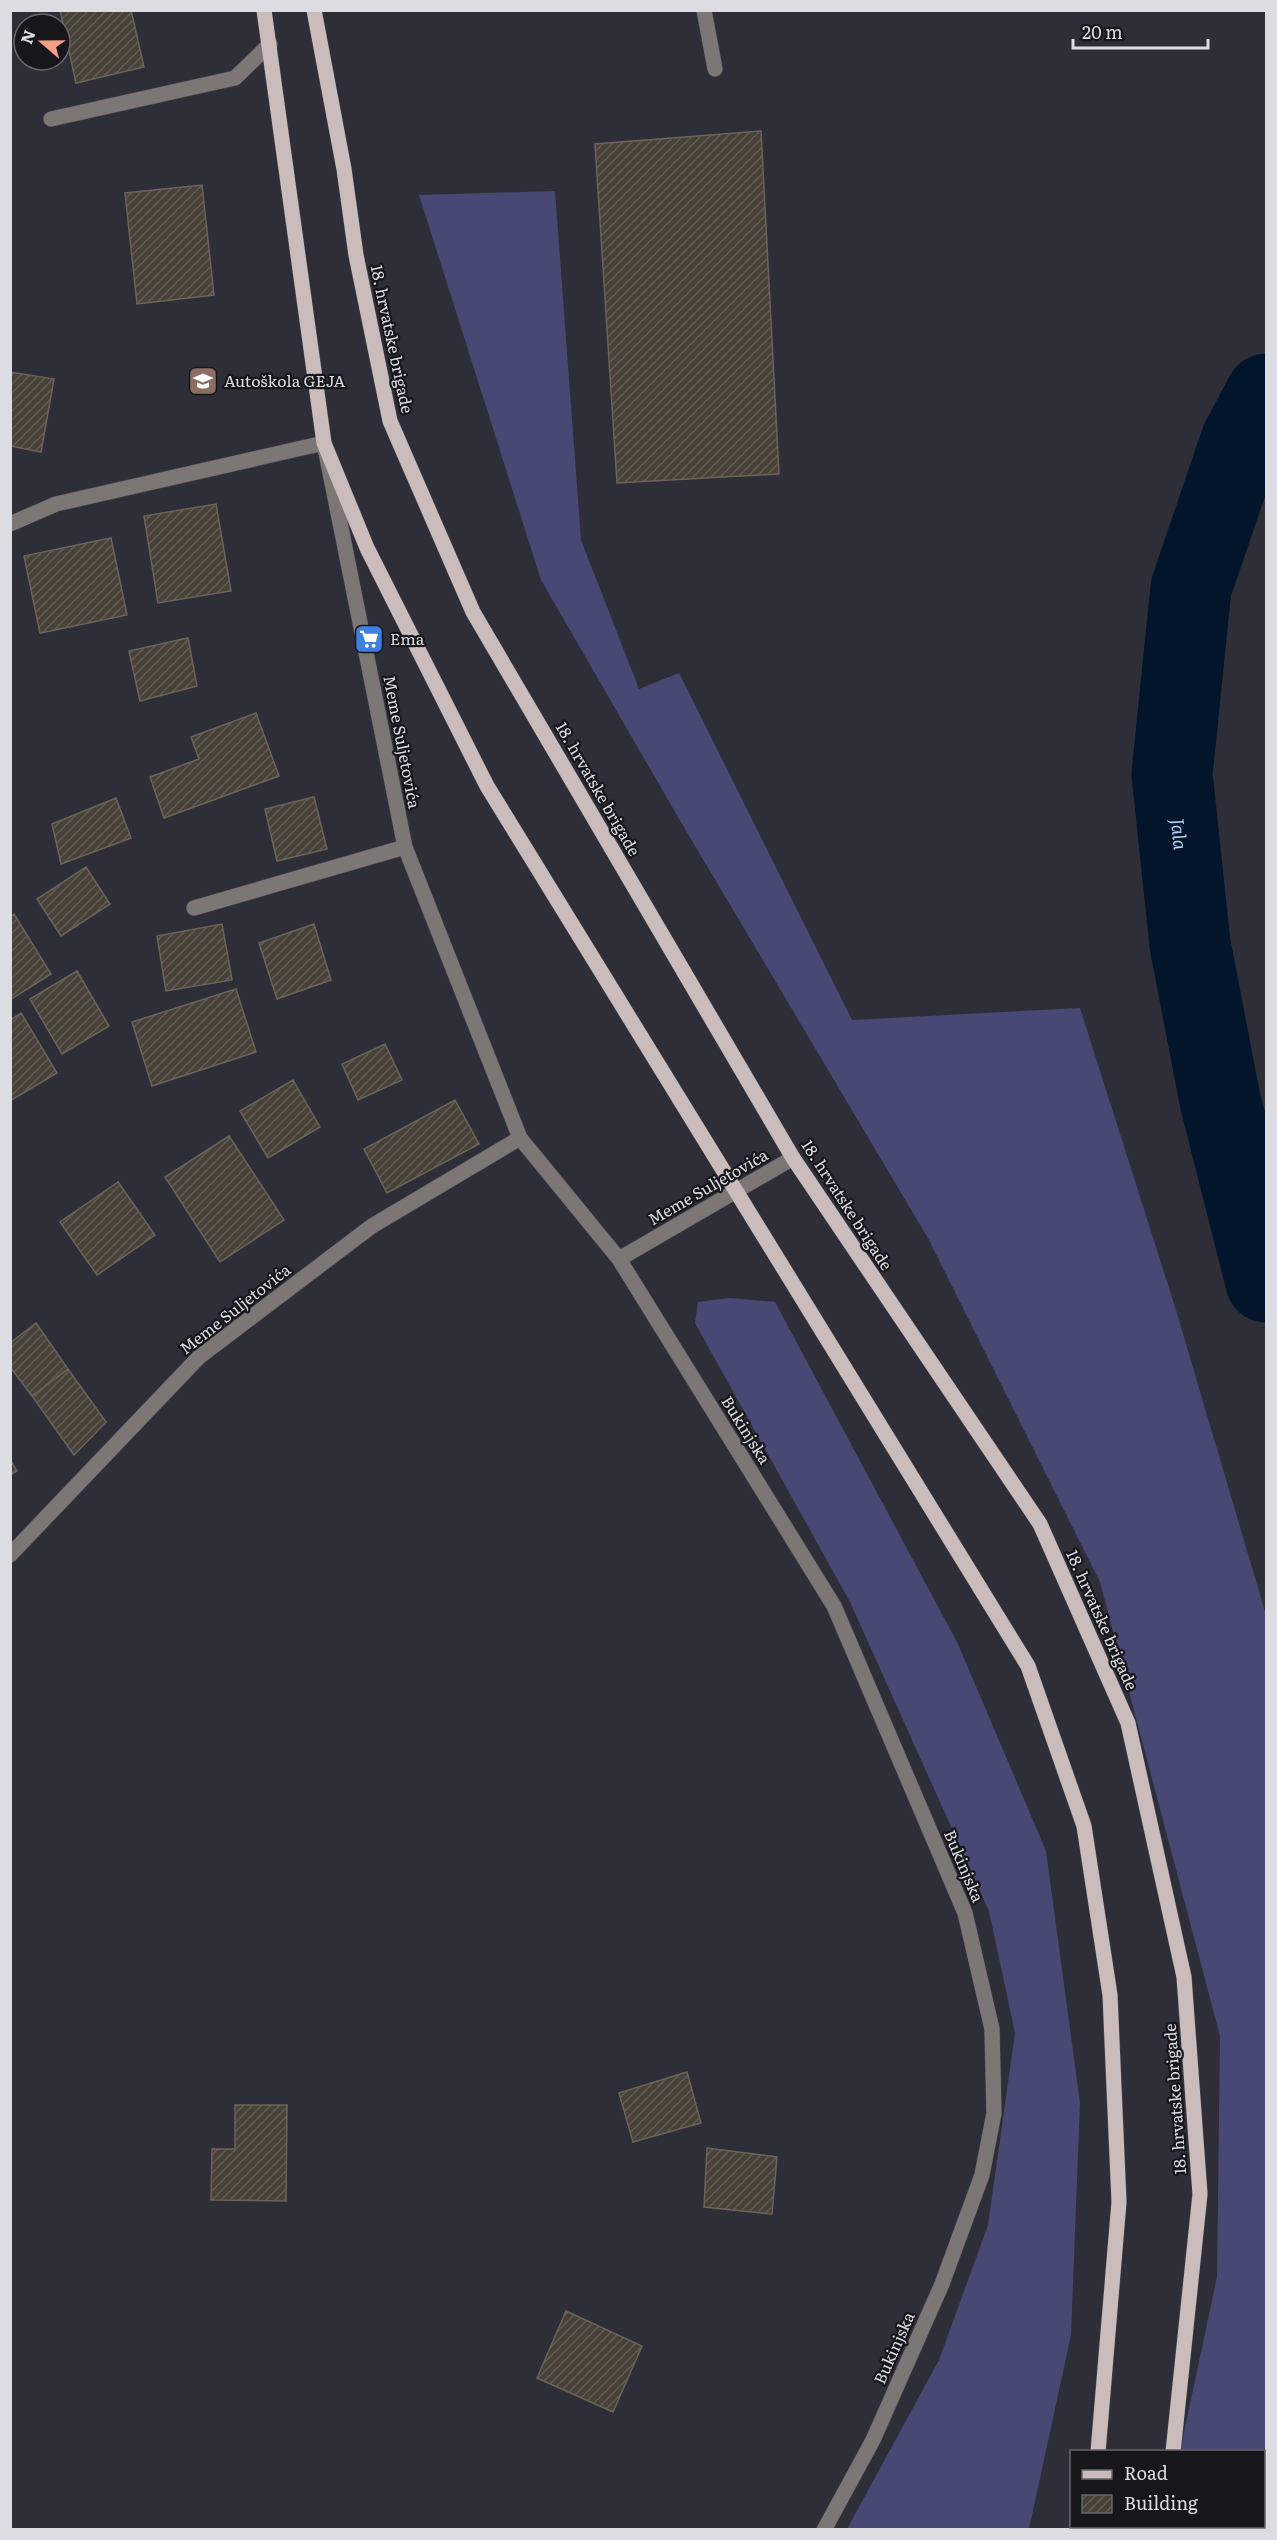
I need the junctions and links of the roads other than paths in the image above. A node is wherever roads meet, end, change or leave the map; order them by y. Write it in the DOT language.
graph roads {
  1 [pos="264,10"];
  2 [pos="314,10"];
  3 [pos="704,10"];
  4 [pos="270,44"];
  5 [pos="715,69"];
  6 [pos="51,119"];
  7 [pos="324,444"];
  8 [pos="10,524"];
  9 [pos="405,847"];
  10 [pos="194,908"];
  11 [pos="520,1138"];
  12 [pos="793,1158"];
  13 [pos="736,1192"];
  14 [pos="619,1259"];
  15 [pos="10,1555"];
  16 [pos="1098,2450"];
  17 [pos="1173,2450"];
  18 [pos="824,2529"];
  1 -- 4 [label="main road"];
  2 -- 12 [label="main road, 18. hrvatske brigade"];
  3 -- 5 [label="street"];
  4 -- 6 [label="street"];
  4 -- 7 [label="main road"];
  7 -- 8 [label="street"];
  7 -- 9 [label="street, Meme Suljetovića"];
  7 -- 13 [label="main road"];
  9 -- 10 [label="street"];
  9 -- 11 [label="street, Meme Suljetovića"];
  11 -- 14 [label="street, Meme Suljetovića"];
  11 -- 15 [label="street, Meme Suljetovića"];
  12 -- 13 [label="street, Meme Suljetovića"];
  12 -- 17 [label="main road, 18. hrvatske brigade"];
  13 -- 14 [label="street, Meme Suljetovića"];
  13 -- 16 [label="main road"];
  14 -- 18 [label="street, Bukinjska"];
}
